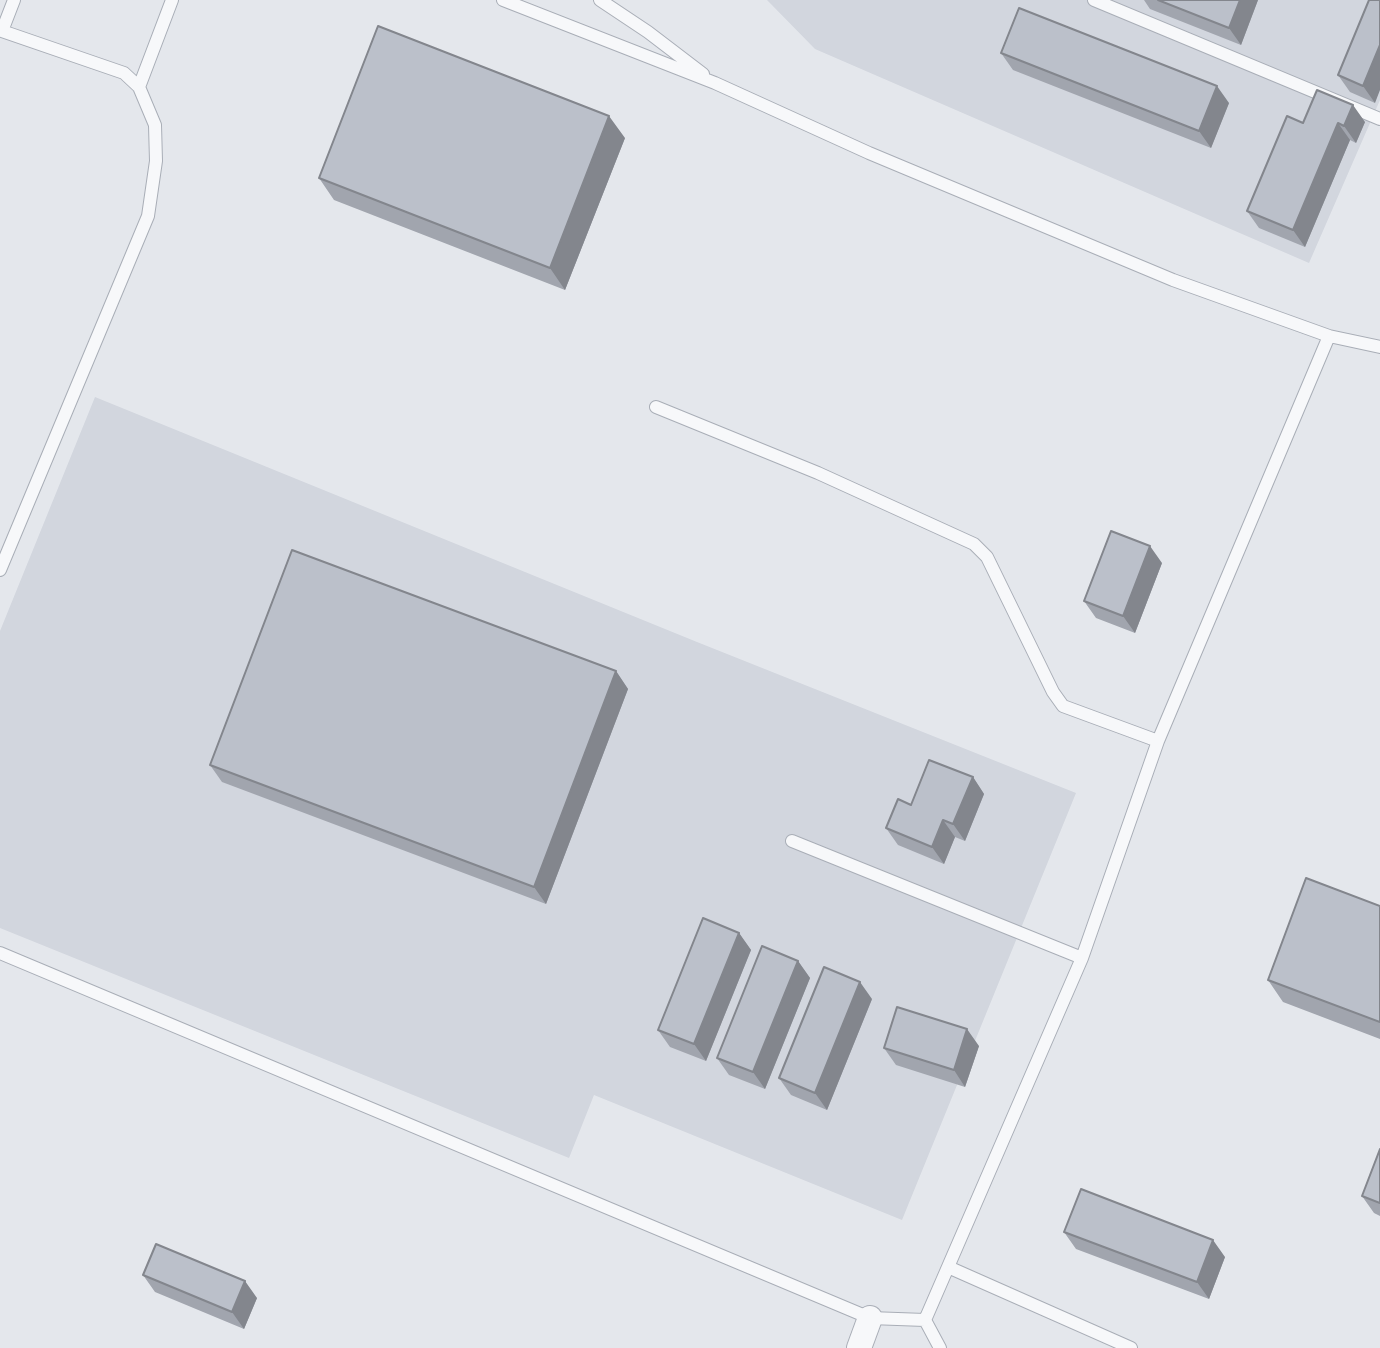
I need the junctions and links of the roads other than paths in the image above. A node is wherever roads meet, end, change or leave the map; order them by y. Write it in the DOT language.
graph roads {
  1 [pos="14,0"];
  2 [pos="172,0"];
  3 [pos="503,0"];
  4 [pos="600,0"];
  5 [pos="1094,0"];
  6 [pos="715,83"];
  7 [pos="139,87"];
  8 [pos="1380,119"];
  9 [pos="1329,336"];
  10 [pos="1380,347"];
  11 [pos="656,407"];
  12 [pos="0,570"];
  13 [pos="1158,741"];
  14 [pos="792,841"];
  15 [pos="0,953"];
  16 [pos="1082,958"];
  17 [pos="948,1267"];
  18 [pos="870,1318"];
  19 [pos="925,1320"];
  20 [pos="859,1348"];
  21 [pos="940,1348"];
  22 [pos="1131,1348"];
  1 -- 7 [label="lane"];
  2 -- 7 [label="lane"];
  3 -- 6 [label="lane"];
  4 -- 6 [label="lane"];
  5 -- 8 [label="lane"];
  6 -- 9 [label="lane"];
  7 -- 12 [label="lane"];
  9 -- 10 [label="lane"];
  9 -- 13 [label="lane"];
  11 -- 13 [label="lane"];
  13 -- 16 [label="lane"];
  14 -- 16 [label="lane"];
  15 -- 18 [label="lane"];
  16 -- 17 [label="lane"];
  17 -- 19 [label="lane"];
  17 -- 22 [label="lane"];
  18 -- 19 [label="lane"];
  18 -- 20 [label="street"];
  19 -- 21 [label="lane"];
}
